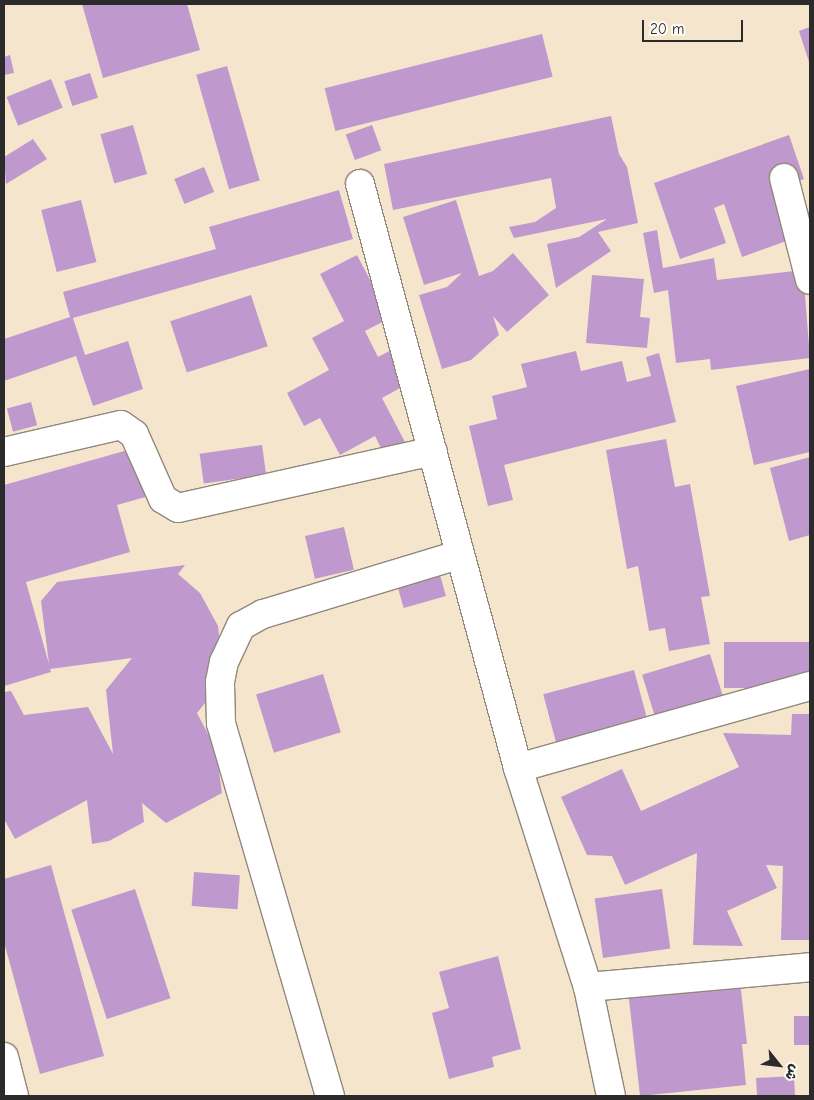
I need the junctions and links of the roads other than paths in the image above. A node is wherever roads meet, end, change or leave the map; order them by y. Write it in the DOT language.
graph roads {
  1 [pos="784,178"];
  2 [pos="360,184"];
  3 [pos="810,280"];
  4 [pos="433,451"];
  5 [pos="4,452"];
  6 [pos="460,555"];
  7 [pos="810,686"];
  8 [pos="518,768"];
  9 [pos="810,967"];
  10 [pos="588,987"];
  11 [pos="4,1057"];
  12 [pos="14,1096"];
  13 [pos="330,1096"];
  14 [pos="611,1096"];
  1 -- 3 [label="street"];
  2 -- 4 [label="street"];
  4 -- 5 [label="street"];
  4 -- 6 [label="street"];
  6 -- 8 [label="street"];
  6 -- 13 [label="street"];
  7 -- 8 [label="street"];
  8 -- 10 [label="street"];
  9 -- 10 [label="street"];
  10 -- 14 [label="street"];
  11 -- 12 [label="street"];
}
